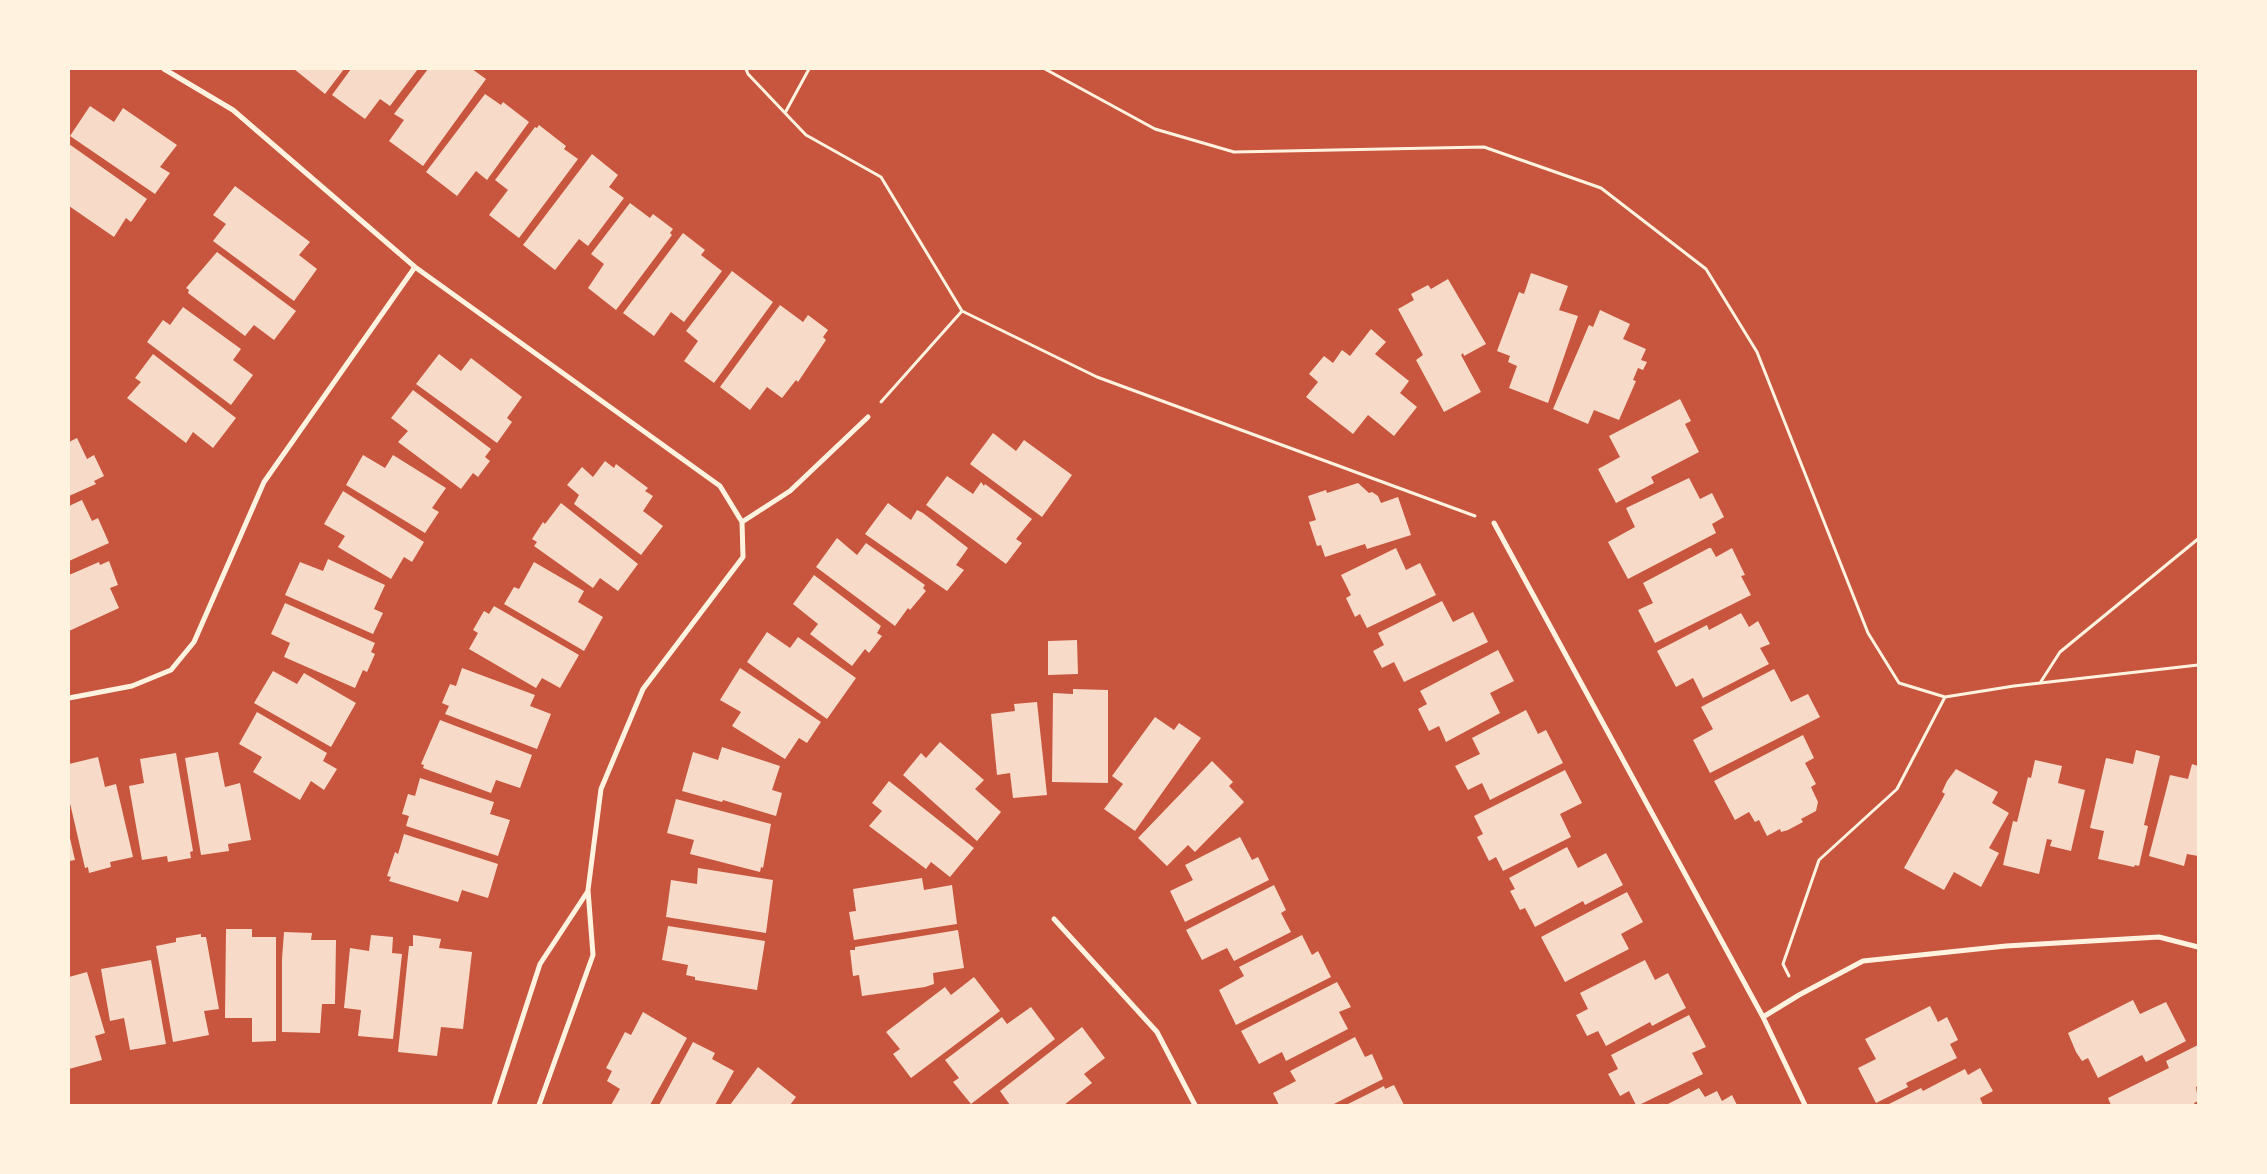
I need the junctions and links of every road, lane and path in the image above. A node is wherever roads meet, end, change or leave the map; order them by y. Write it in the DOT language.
graph roads {
  1 [pos="164,69"];
  2 [pos="746,69"];
  3 [pos="809,69"];
  4 [pos="1045,69"];
  5 [pos="785,113"];
  6 [pos="415,267"];
  7 [pos="962,311"];
  8 [pos="868,417"];
  9 [pos="742,522"];
  10 [pos="1494,524"];
  11 [pos="2198,539"];
  12 [pos="2198,665"];
  13 [pos="2040,683"];
  14 [pos="1944,696"];
  15 [pos="69,698"];
  16 [pos="588,890"];
  17 [pos="1054,919"];
  18 [pos="2198,947"];
  19 [pos="1798,995"];
  20 [pos="1762,1017"];
  21 [pos="494,1105"];
  22 [pos="539,1105"];
  23 [pos="1195,1105"];
  24 [pos="1805,1105"];
  1 -- 6 [label="street"];
  2 -- 5 [label="path"];
  3 -- 5 [label="path"];
  4 -- 14 [label="path"];
  5 -- 7 [label="path"];
  6 -- 9 [label="street"];
  6 -- 15 [label="street"];
  7 -- 8 [label="path"];
  7 -- 10 [label="path"];
  8 -- 9 [label="street"];
  9 -- 16 [label="street"];
  10 -- 20 [label="street"];
  11 -- 13 [label="path"];
  12 -- 13 [label="path"];
  13 -- 14 [label="path"];
  14 -- 19 [label="path"];
  16 -- 21 [label="street"];
  16 -- 22 [label="street"];
  17 -- 23 [label="street"];
  18 -- 19 [label="street"];
  19 -- 20 [label="street"];
  20 -- 24 [label="street"];
}
